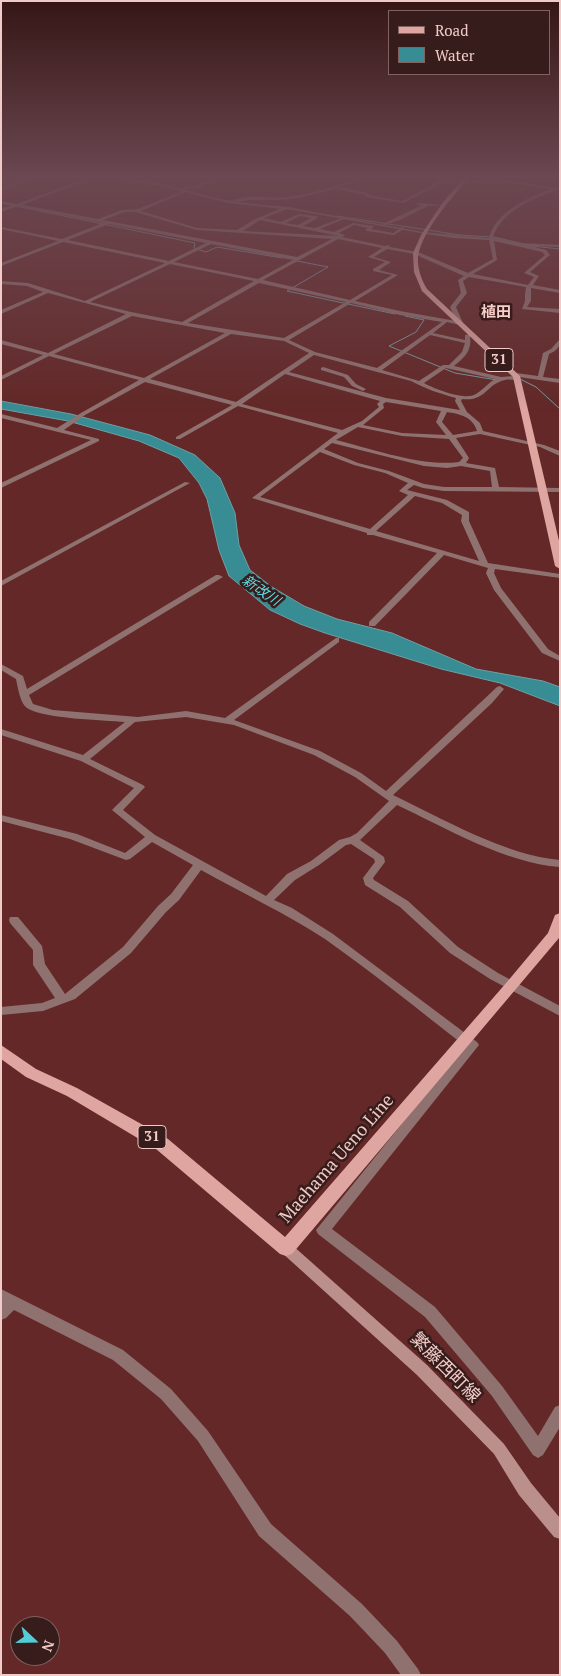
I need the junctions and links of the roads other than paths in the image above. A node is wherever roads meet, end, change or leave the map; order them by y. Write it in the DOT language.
graph roads {
  1 [pos="22,256"];
  2 [pos="139,256"];
  3 [pos="179,256"];
  4 [pos="284,256"];
  5 [pos="302,256"];
  6 [pos="371,256"];
  7 [pos="416,256"];
  8 [pos="422,256"];
  9 [pos="495,256"];
  10 [pos="547,256"];
  11 [pos="298,259"];
  12 [pos="167,262"];
  13 [pos="1,265"];
  14 [pos="467,274"];
  15 [pos="1,282"];
  16 [pos="256,282"];
  17 [pos="528,287"];
  18 [pos="49,291"];
  19 [pos="560,292"];
  20 [pos="348,302"];
  21 [pos="85,303"];
  22 [pos="560,311"];
  23 [pos="1,312"];
  24 [pos="131,314"];
  25 [pos="446,321"];
  26 [pos="183,323"];
  27 [pos="460,323"];
  28 [pos="230,332"];
  29 [pos="428,334"];
  30 [pos="470,338"];
  31 [pos="285,340"];
  32 [pos="560,341"];
  33 [pos="1,342"];
  34 [pos="313,353"];
  35 [pos="48,355"];
  36 [pos="340,360"];
  37 [pos="450,367"];
  38 [pos="323,369"];
  39 [pos="378,370"];
  40 [pos="284,372"];
  41 [pos="516,377"];
  42 [pos="1,378"];
  43 [pos="307,378"];
  44 [pos="540,378"];
  45 [pos="143,379"];
  46 [pos="500,379"];
  47 [pos="560,381"];
  48 [pos="418,384"];
  49 [pos="373,396"];
  50 [pos="458,397"];
  51 [pos="385,400"];
  52 [pos="237,404"];
  53 [pos="445,410"];
  54 [pos="465,413"];
  55 [pos="1,416"];
  56 [pos="357,425"];
  57 [pos="59,430"];
  58 [pos="343,432"];
  59 [pos="480,432"];
  60 [pos="450,437"];
  61 [pos="178,438"];
  62 [pos="331,441"];
  63 [pos="532,445"];
  64 [pos="319,449"];
  65 [pos="560,454"];
  66 [pos="461,464"];
  67 [pos="413,482"];
  68 [pos="187,483"];
  69 [pos="1,486"];
  70 [pos="496,489"];
  71 [pos="543,489"];
  72 [pos="560,490"];
  73 [pos="413,494"];
  74 [pos="370,533"];
  75 [pos="442,553"];
  76 [pos="489,565"];
  77 [pos="560,566"];
  78 [pos="560,576"];
  79 [pos="219,577"];
  80 [pos="1,584"];
  81 [pos="372,624"];
  82 [pos="336,640"];
  83 [pos="560,659"];
  84 [pos="1,666"];
  85 [pos="500,689"];
  86 [pos="24,694"];
  87 [pos="132,720"];
  88 [pos="228,721"];
  89 [pos="2,731"];
  90 [pos="84,759"];
  91 [pos="390,799"];
  92 [pos="1,818"];
  93 [pos="151,837"];
  94 [pos="353,840"];
  95 [pos="200,864"];
  96 [pos="560,864"];
  97 [pos="267,901"];
  98 [pos="560,918"];
  99 [pos="14,920"];
  100 [pos="512,986"];
  101 [pos="63,1000"];
  102 [pos="1,1011"];
  103 [pos="560,1012"];
  104 [pos="467,1039"];
  105 [pos="1,1051"];
  106 [pos="286,1248"];
  107 [pos="7,1299"];
  108 [pos="1,1313"];
  109 [pos="560,1412"];
  110 [pos="560,1531"];
  111 [pos="412,1675"];
  1 -- 13 [label="street"];
  2 -- 12 [label="street"];
  3 -- 12 [label="street"];
  4 -- 11 [label="street"];
  5 -- 11 [label="street"];
  6 -- 20 [label="street"];
  7 -- 27 [label="main road, 31"];
  8 -- 14 [label="street"];
  9 -- 14 [label="street"];
  10 -- 17 [label="street"];
  11 -- 16 [label="street"];
  12 -- 16 [label="street"];
  12 -- 21 [label="street"];
  14 -- 17 [label="street"];
  14 -- 27 [label="street"];
  15 -- 18 [label="street"];
  16 -- 20 [label="street"];
  16 -- 26 [label="street"];
  17 -- 19 [label="street"];
  17 -- 22 [label="street"];
  18 -- 21 [label="street"];
  18 -- 23 [label="street"];
  20 -- 25 [label="street"];
  20 -- 31 [label="street"];
  21 -- 24 [label="street"];
  24 -- 26 [label="street"];
  24 -- 35 [label="street"];
  25 -- 27 [label="street"];
  25 -- 29 [label="street"];
  26 -- 28 [label="street"];
  27 -- 30 [label="main road, 31"];
  28 -- 31 [label="street"];
  28 -- 45 [label="street"];
  29 -- 30 [label="street"];
  29 -- 39 [label="street"];
  30 -- 37 [label="street"];
  30 -- 41 [label="main road, 31"];
  31 -- 34 [label="street"];
  32 -- 44 [label="street"];
  33 -- 35 [label="street"];
  34 -- 36 [label="street"];
  34 -- 40 [label="street"];
  35 -- 42 [label="street"];
  35 -- 45 [label="street"];
  36 -- 38 [label="street"];
  36 -- 39 [label="street"];
  37 -- 46 [label="street"];
  37 -- 48 [label="street"];
  38 -- 43 [label="street"];
  38 -- 49 [label="street"];
  39 -- 48 [label="street"];
  40 -- 43 [label="street"];
  40 -- 52 [label="street"];
  41 -- 44 [label="street"];
  41 -- 46 [label="street"];
  41 -- 63 [label="main road, 31"];
  43 -- 49 [label="street"];
  44 -- 47 [label="street"];
  45 -- 52 [label="street"];
  45 -- 57 [label="street"];
  46 -- 50 [label="street"];
  48 -- 50 [label="street"];
  49 -- 51 [label="street"];
  50 -- 54 [label="street"];
  51 -- 53 [label="street"];
  51 -- 56 [label="street"];
  52 -- 58 [label="street"];
  52 -- 61 [label="street"];
  53 -- 54 [label="street"];
  53 -- 60 [label="street"];
  54 -- 59 [label="street"];
  55 -- 57 [label="street"];
  56 -- 58 [label="street"];
  56 -- 60 [label="street"];
  57 -- 69 [label="street"];
  58 -- 62 [label="street"];
  59 -- 60 [label="street"];
  59 -- 63 [label="street"];
  60 -- 66 [label="street"];
  62 -- 64 [label="street"];
  62 -- 66 [label="street"];
  63 -- 65 [label="street"];
  63 -- 71 [label="main road, 31"];
  64 -- 67 [label="street"];
  64 -- 74 [label="street"];
  66 -- 70 [label="street"];
  67 -- 70 [label="street"];
  67 -- 73 [label="street"];
  68 -- 80 [label="street"];
  70 -- 71 [label="street"];
  71 -- 72 [label="street"];
  71 -- 77 [label="main road, 31"];
  73 -- 74 [label="street"];
  73 -- 76 [label="street"];
  74 -- 75 [label="street"];
  75 -- 76 [label="street"];
  75 -- 81 [label="street"];
  76 -- 78 [label="street"];
  76 -- 83 [label="street"];
  79 -- 86 [label="street"];
  82 -- 88 [label="street"];
  84 -- 86 [label="street"];
  85 -- 91 [label="street"];
  86 -- 87 [label="street"];
  87 -- 88 [label="street"];
  87 -- 90 [label="street"];
  88 -- 91 [label="street"];
  89 -- 90 [label="street"];
  90 -- 93 [label="street"];
  91 -- 94 [label="street"];
  91 -- 96 [label="street"];
  92 -- 93 [label="street"];
  93 -- 95 [label="street"];
  94 -- 97 [label="street"];
  94 -- 100 [label="street"];
  95 -- 97 [label="street"];
  95 -- 101 [label="street"];
  97 -- 104 [label="street"];
  98 -- 100 [label="main road, Maehama Ueno Line"];
  99 -- 101 [label="street"];
  100 -- 103 [label="street"];
  100 -- 104 [label="main road, Maehama Ueno Line"];
  101 -- 102 [label="street"];
  104 -- 106 [label="main road, Maehama Ueno Line"];
  104 -- 109 [label="street"];
  105 -- 106 [label="main road, Maehama Ueno Line / 31"];
  106 -- 110 [label="main road, 繁藤西町線"];
  107 -- 108 [label="street"];
  107 -- 111 [label="street"];
}
